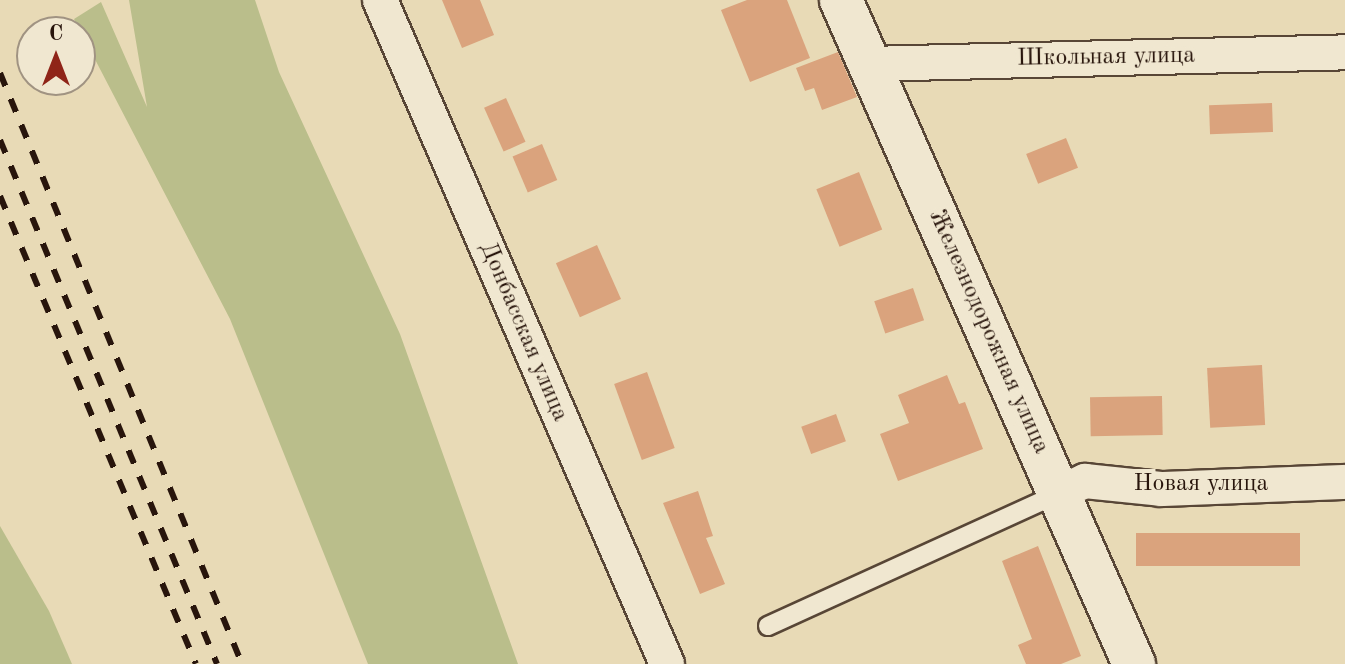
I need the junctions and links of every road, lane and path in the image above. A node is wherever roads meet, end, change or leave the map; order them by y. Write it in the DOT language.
graph roads {
  1 [pos="380,0"];
  2 [pos="841,0"];
  3 [pos="1345,52"];
  4 [pos="868,64"];
  5 [pos="1345,482"];
  6 [pos="1060,493"];
  7 [pos="768,626"];
  8 [pos="667,664"];
  9 [pos="1134,664"];
  1 -- 8 [label="street, Донбасская улица"];
  2 -- 4 [label="street, Железнодорожная улица"];
  3 -- 4 [label="street, Школьная улица"];
  4 -- 6 [label="street, Железнодорожная улица"];
  5 -- 6 [label="street, Новая улица"];
  6 -- 7 [label="lane"];
  6 -- 9 [label="street, Железнодорожная улица"];
}
